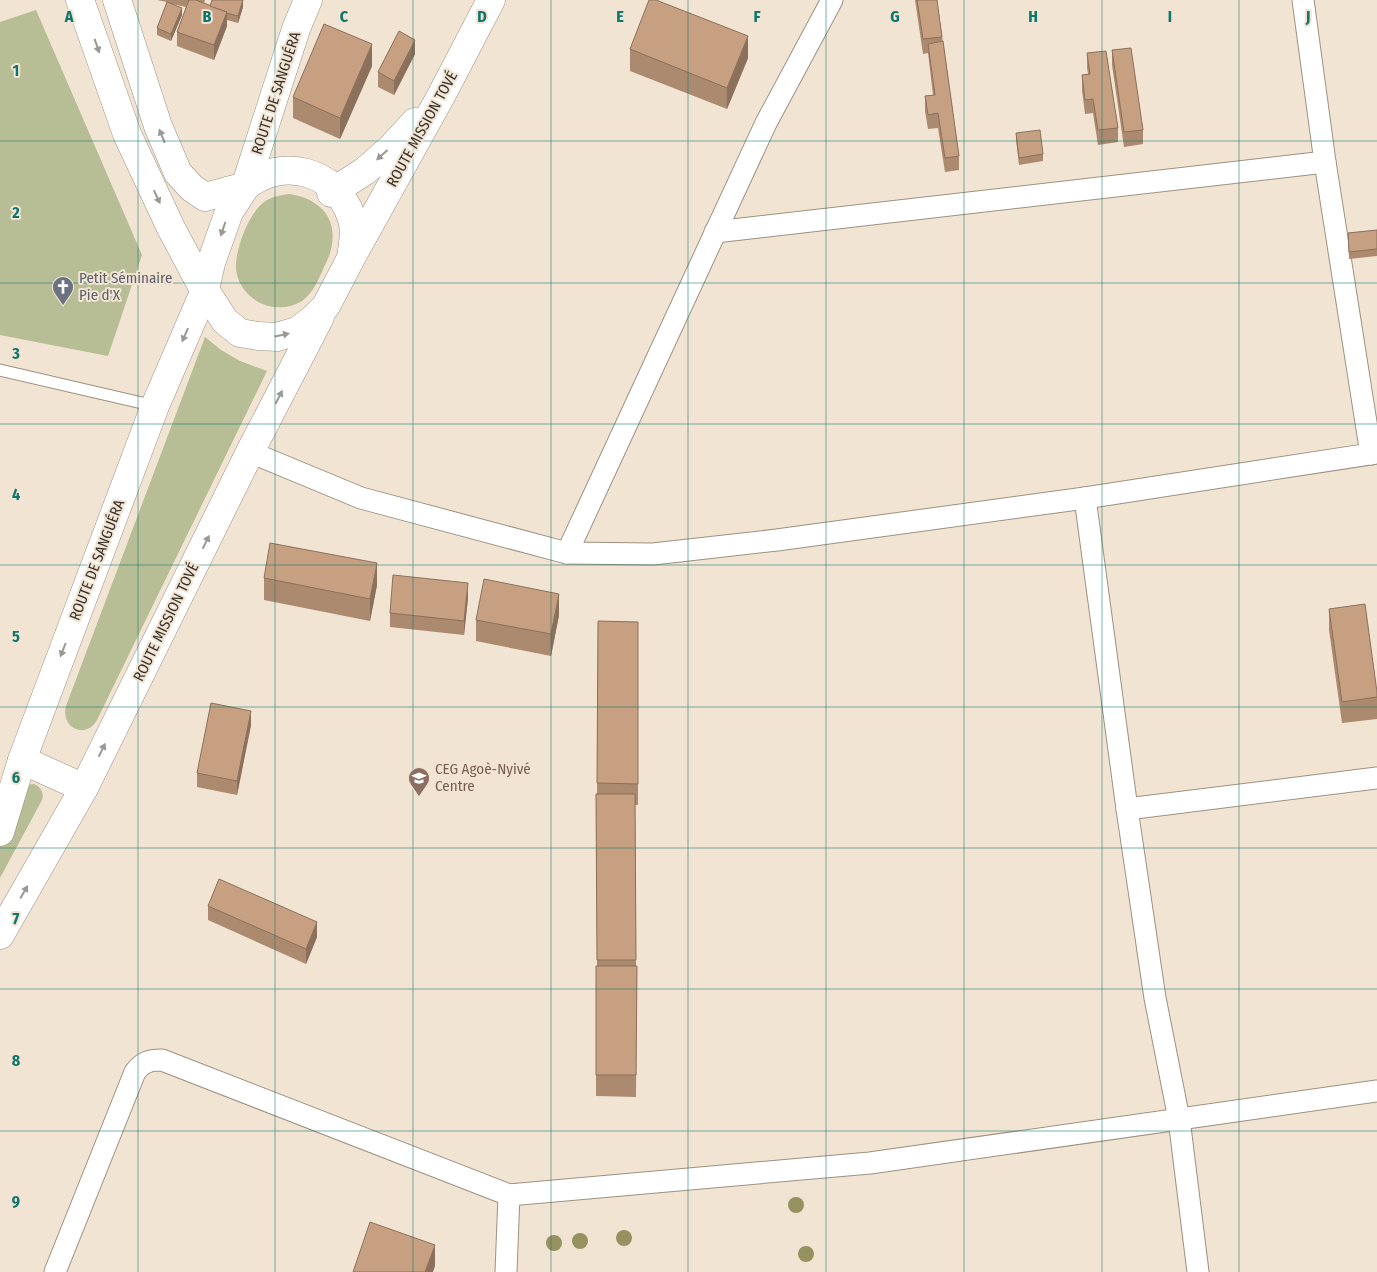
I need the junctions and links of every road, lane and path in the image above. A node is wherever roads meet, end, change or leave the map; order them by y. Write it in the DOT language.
graph roads {
  1 [pos="80,0"];
  2 [pos="117,0"];
  3 [pos="308,0"];
  4 [pos="491,0"];
  5 [pos="832,0"];
  6 [pos="1303,0"];
  7 [pos="296,29"];
  8 [pos="441,96"];
  9 [pos="1325,162"];
  10 [pos="294,170"];
  11 [pos="330,184"];
  12 [pos="246,187"];
  13 [pos="715,232"];
  14 [pos="350,258"];
  15 [pos="204,290"];
  16 [pos="326,306"];
  17 [pos="0,370"];
  18 [pos="155,406"];
  19 [pos="250,452"];
  20 [pos="1374,454"];
  21 [pos="1085,498"];
  22 [pos="567,553"];
  23 [pos="22,760"];
  24 [pos="1377,778"];
  25 [pos="84,788"];
  26 [pos="1127,809"];
  27 [pos="0,832"];
  28 [pos="0,935"];
  29 [pos="1377,1090"];
  30 [pos="1178,1120"];
  31 [pos="509,1195"];
  32 [pos="54,1272"];
  33 [pos="506,1272"];
  34 [pos="1198,1272"];
  1 -- 15 [label="street, one-way"];
  12 -- 2 [label="street, one-way"];
  3 -- 7 [label="street, ROUTE DE SANGUÉRA"];
  4 -- 8 [label="street, ROUTE MISSION TOVÉ"];
  5 -- 13 [label="street"];
  6 -- 9 [label="street"];
  7 -- 10 [label="street"];
  7 -- 12 [label="street, ROUTE DE SANGUÉRA"];
  8 -- 11 [label="street, one-way"];
  8 -- 14 [label="street, ROUTE MISSION TOVÉ"];
  9 -- 13 [label="street"];
  9 -- 20 [label="street"];
  10 -- 11 [label="street"];
  10 -- 12 [label="street"];
  11 -- 14 [label="street"];
  12 -- 15 [label="street, ROUTE DE SANGUÉRA, one-way"];
  13 -- 22 [label="street"];
  14 -- 16 [label="street, ROUTE MISSION TOVÉ"];
  15 -- 16 [label="street, one-way"];
  15 -- 18 [label="street, ROUTE DE SANGUÉRA, one-way"];
  19 -- 16 [label="street, ROUTE MISSION TOVÉ, one-way"];
  17 -- 18 [label="lane"];
  18 -- 23 [label="street, ROUTE DE SANGUÉRA, one-way"];
  19 -- 22 [label="street"];
  25 -- 19 [label="street, ROUTE MISSION TOVÉ, one-way"];
  20 -- 21 [label="street"];
  21 -- 22 [label="street"];
  21 -- 26 [label="street"];
  23 -- 25 [label="street"];
  23 -- 27 [label="street, ROUTE DE SANGUÉRA"];
  24 -- 26 [label="street"];
  28 -- 25 [label="street, ROUTE MISSION TOVÉ, one-way"];
  26 -- 30 [label="street"];
  29 -- 30 [label="street"];
  30 -- 31 [label="street"];
  30 -- 34 [label="street"];
  31 -- 32 [label="street"];
  31 -- 33 [label="street"];
}
